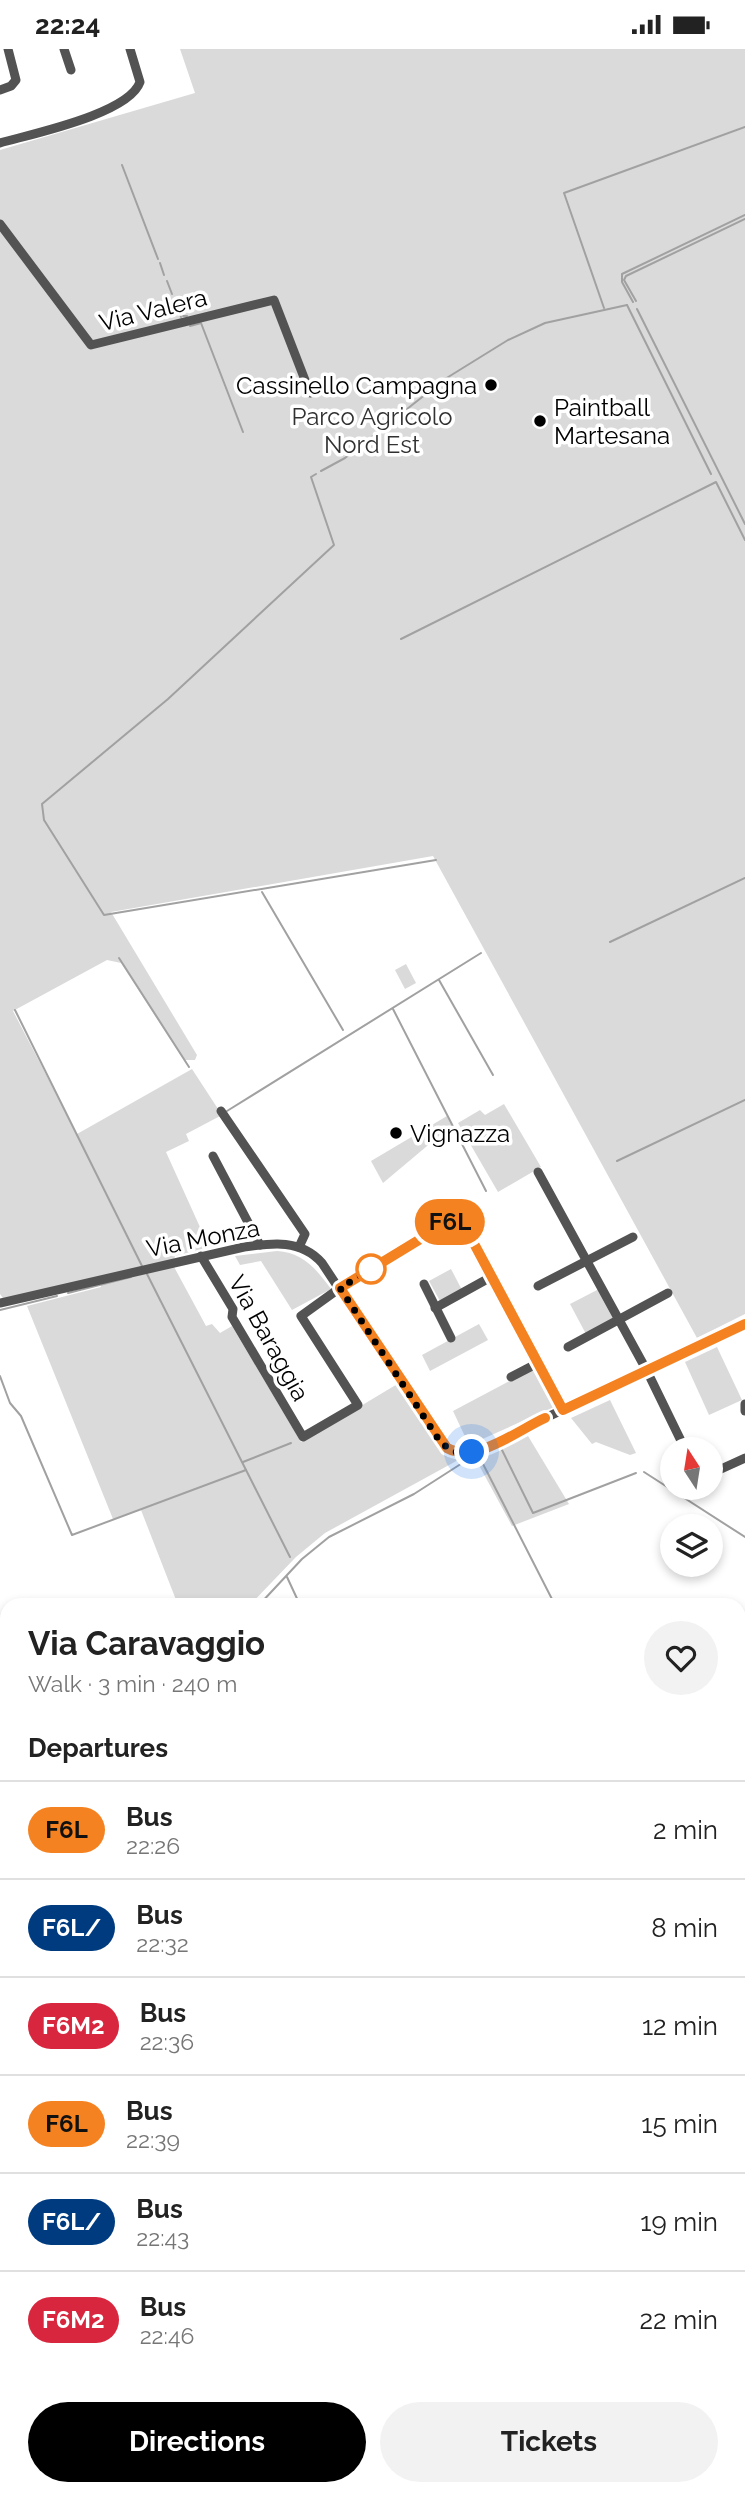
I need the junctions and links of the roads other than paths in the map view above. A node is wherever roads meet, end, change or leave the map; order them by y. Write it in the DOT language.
graph roads {
  1 [pos="8,49"];
  2 [pos="64,49"];
  3 [pos="130,49"];
  4 [pos="71,70"];
  5 [pos="0,90"];
  6 [pos="0,143"];
  7 [pos="0,225"];
  8 [pos="310,393"];
  9 [pos="221,1111"];
  10 [pos="213,1156"];
  11 [pos="538,1173"];
  12 [pos="634,1237"];
  13 [pos="260,1245"];
  14 [pos="299,1247"];
  15 [pos="201,1256"];
  16 [pos="587,1262"];
  17 [pos="492,1277"];
  18 [pos="424,1284"];
  19 [pos="538,1286"];
  20 [pos="340,1288"];
  21 [pos="668,1293"];
  22 [pos="0,1303"];
  23 [pos="435,1308"];
  24 [pos="619,1319"];
  25 [pos="745,1324"];
  26 [pos="451,1338"];
  27 [pos="568,1347"];
  28 [pos="538,1363"];
  29 [pos="647,1371"];
  30 [pos="511,1377"];
  31 [pos="745,1404"];
  32 [pos="563,1410"];
  33 [pos="745,1411"];
  34 [pos="679,1437"];
  35 [pos="745,1458"];
  36 [pos="723,1468"];
  1 -- 5 [label="street"];
  2 -- 4 [label="street"];
  3 -- 6 [label="street"];
  7 -- 8 [label="street, Via Valera"];
  9 -- 14 [label="street"];
  10 -- 13 [label="street"];
  11 -- 16 [label="street"];
  12 -- 16 [label="street"];
  13 -- 14 [label="street, Via Monza"];
  13 -- 15 [label="street, Via Monza"];
  14 -- 20 [label="street"];
  15 -- 20 [label="street, Via Baraggia"];
  15 -- 22 [label="street, Via Monza"];
  16 -- 19 [label="street"];
  16 -- 24 [label="street"];
  17 -- 20 [label="street"];
  17 -- 23 [label="street"];
  17 -- 28 [label="street"];
  18 -- 23 [label="street"];
  20 -- 32 [label="street"];
  21 -- 24 [label="street"];
  23 -- 26 [label="street"];
  24 -- 27 [label="street"];
  24 -- 29 [label="street"];
  25 -- 29 [label="street"];
  28 -- 30 [label="street"];
  28 -- 32 [label="street"];
  29 -- 32 [label="street"];
  29 -- 34 [label="street"];
  31 -- 33 [label="street"];
  35 -- 36 [label="street"];
}
